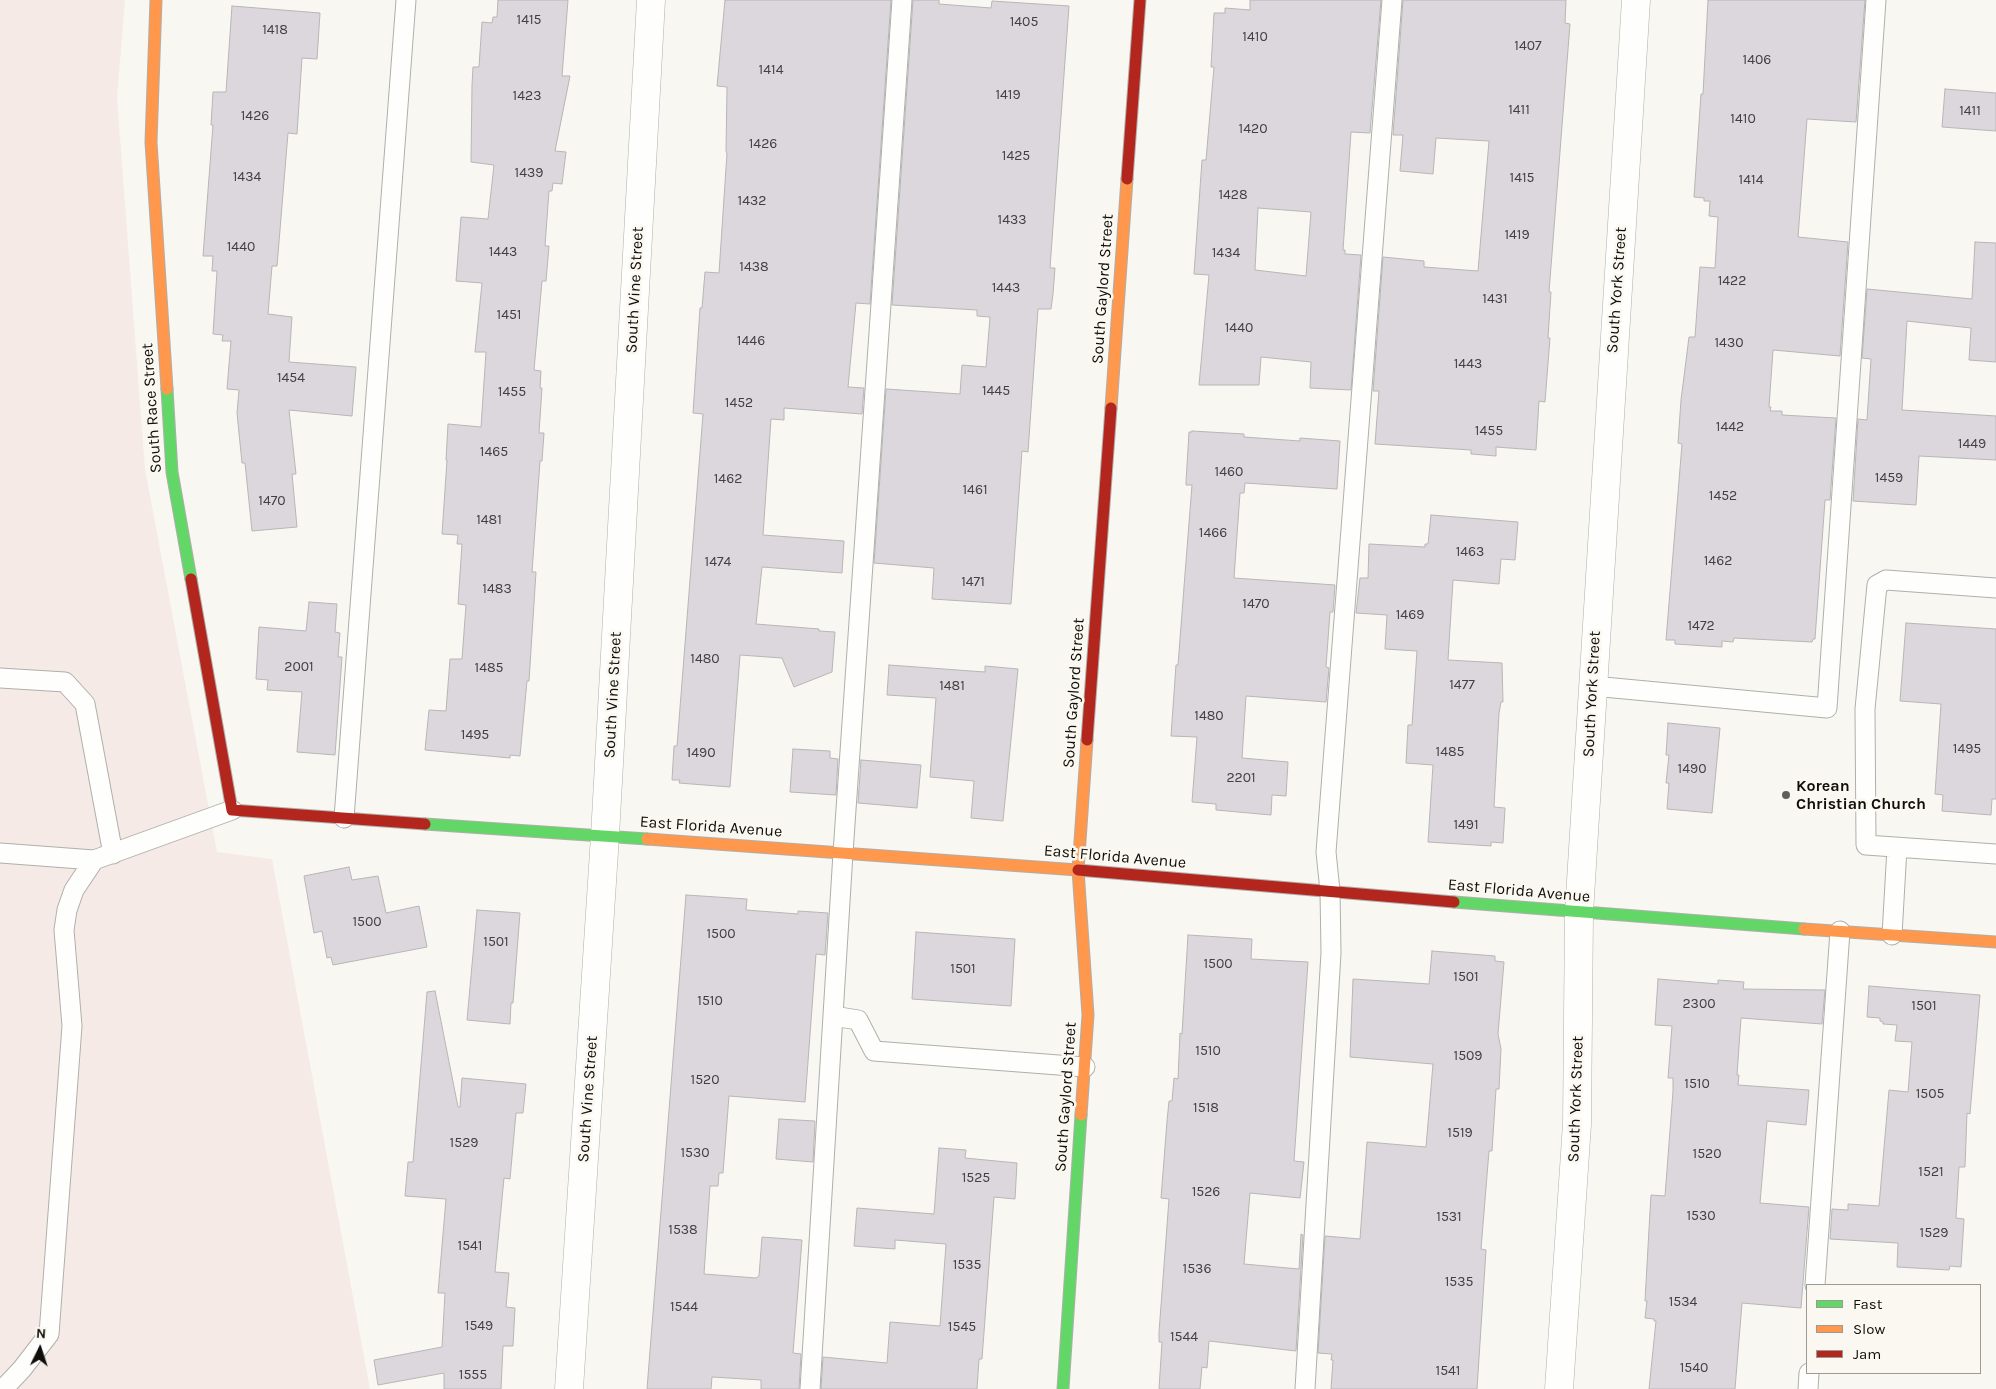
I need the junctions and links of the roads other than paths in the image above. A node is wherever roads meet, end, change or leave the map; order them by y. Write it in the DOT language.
graph roads {
  1 [pos="156,0"];
  2 [pos="406,0"];
  3 [pos="651,0"];
  4 [pos="902,0"];
  5 [pos="1140,0"];
  6 [pos="1392,0"];
  7 [pos="1636,0"];
  8 [pos="1876,0"];
  9 [pos="1996,588"];
  10 [pos="0,678"];
  11 [pos="1593,686"];
  12 [pos="232,810"];
  13 [pos="344,818"];
  14 [pos="605,836"];
  15 [pos="1897,848"];
  16 [pos="0,853"];
  17 [pos="844,853"];
  18 [pos="113,854"];
  19 [pos="1996,854"];
  20 [pos="94,860"];
  21 [pos="1078,870"];
  22 [pos="1330,891"];
  23 [pos="1579,913"];
  24 [pos="1840,931"];
  25 [pos="1892,935"];
  26 [pos="1996,942"];
  27 [pos="833,1016"];
  28 [pos="1085,1067"];
  29 [pos="1815,1284"];
  30 [pos="1809,1374"];
  31 [pos="0,1388"];
  32 [pos="569,1389"];
  33 [pos="810,1389"];
  34 [pos="1063,1389"];
  35 [pos="1305,1389"];
  36 [pos="1558,1389"];
  37 [pos="1808,1389"];
  1 -- 12 [label="street, South Race Street"];
  2 -- 13 [label="lane"];
  3 -- 14 [label="street, South Vine Street"];
  4 -- 17 [label="lane"];
  5 -- 21 [label="street, South Gaylord Street"];
  6 -- 22 [label="lane"];
  7 -- 11 [label="street, South York Street"];
  8 -- 11 [label="lane"];
  9 -- 15 [label="lane"];
  10 -- 18 [label="lane"];
  11 -- 23 [label="street, South York Street"];
  12 -- 13 [label="street, East Florida Avenue"];
  12 -- 18 [label="lane"];
  13 -- 14 [label="street, East Florida Avenue"];
  14 -- 17 [label="street, East Florida Avenue"];
  14 -- 32 [label="street, South Vine Street"];
  15 -- 19 [label="lane"];
  15 -- 25 [label="lane"];
  16 -- 20 [label="lane"];
  17 -- 21 [label="street, East Florida Avenue"];
  17 -- 27 [label="lane"];
  18 -- 20 [label="lane"];
  20 -- 31 [label="lane"];
  21 -- 22 [label="street, East Florida Avenue"];
  21 -- 28 [label="street, South Gaylord Street"];
  22 -- 23 [label="street, East Florida Avenue"];
  22 -- 35 [label="lane"];
  23 -- 24 [label="street, East Florida Avenue"];
  23 -- 36 [label="street, South York Street"];
  24 -- 25 [label="street, East Florida Avenue"];
  24 -- 29 [label="lane"];
  25 -- 26 [label="street, East Florida Avenue"];
  27 -- 28 [label="lane"];
  27 -- 33 [label="lane"];
  28 -- 34 [label="street, South Gaylord Street"];
  30 -- 37 [label="lane"];
}
